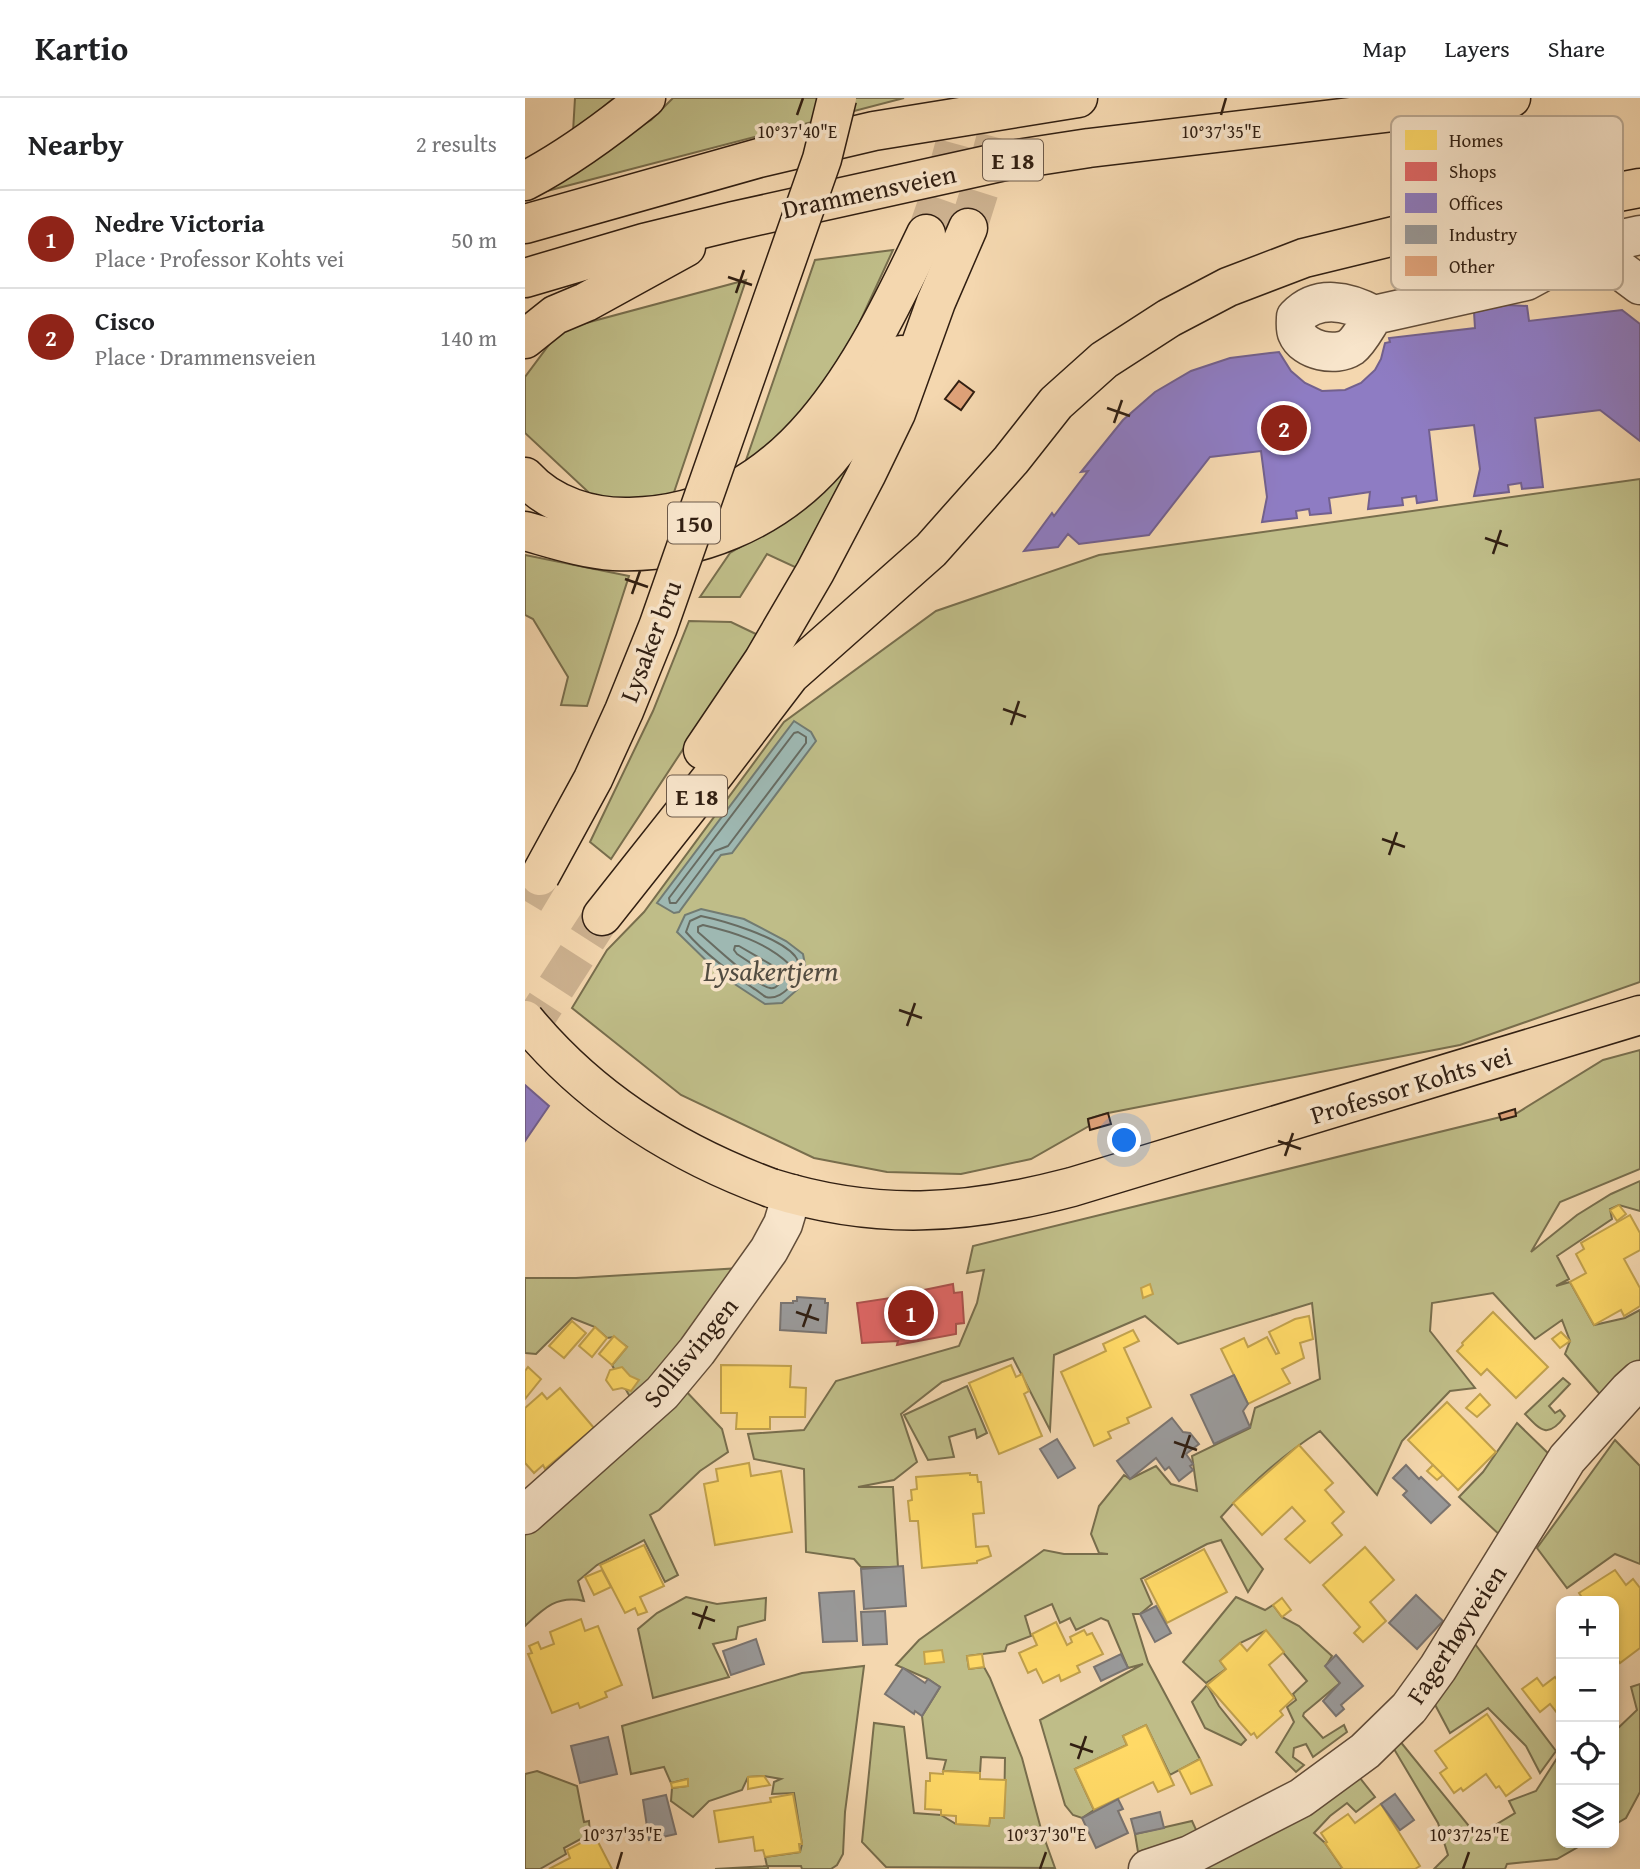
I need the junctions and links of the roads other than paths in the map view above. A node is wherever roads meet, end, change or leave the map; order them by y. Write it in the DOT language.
graph roads {
  1 [pos="646,98"];
  2 [pos="837,98"];
  3 [pos="860,98"];
  4 [pos="1077,98"];
  5 [pos="1511,98"];
  6 [pos="822,159"];
  7 [pos="525,181"];
  8 [pos="734,220"];
  9 [pos="525,224"];
  10 [pos="968,228"];
  11 [pos="926,234"];
  12 [pos="1391,237"];
  13 [pos="1623,272"];
  14 [pos="525,278"];
  15 [pos="1640,285"];
  16 [pos="1462,290"];
  17 [pos="936,302"];
  18 [pos="1376,302"];
  19 [pos="525,339"];
  20 [pos="525,477"];
  21 [pos="525,531"];
  22 [pos="540,876"];
  23 [pos="1640,1015"];
  24 [pos="525,1020"];
  25 [pos="781,1191"];
  26 [pos="1640,1380"];
  27 [pos="525,1515"];
  28 [pos="1148,1869"];
  1 -- 7 [label="main road"];
  2 -- 6 [label="main road, 150, bridge"];
  3 -- 6 [label="main road"];
  4 -- 9 [label="main road, E 18"];
  5 -- 8 [label="main road, Drammensveien / E 18"];
  6 -- 22 [label="main road, Lysaker bru / 150, bridge"];
  8 -- 14 [label="main road, Drammensveien / E 18"];
  8 -- 19 [label="main road, E 18"];
  10 -- 17 [label="main road"];
  11 -- 20 [label="main road"];
  12 -- 17 [label="main road, E 18"];
  13 -- 15 [label="street"];
  16 -- 18 [label="street"];
  17 -- 21 [label="main road"];
  23 -- 25 [label="main road, Professor Kohts vei"];
  24 -- 25 [label="main road, Professor Kohts vei, bridge"];
  25 -- 27 [label="street, Sollisvingen"];
  26 -- 28 [label="street, Fagerhøyveien"];
}
